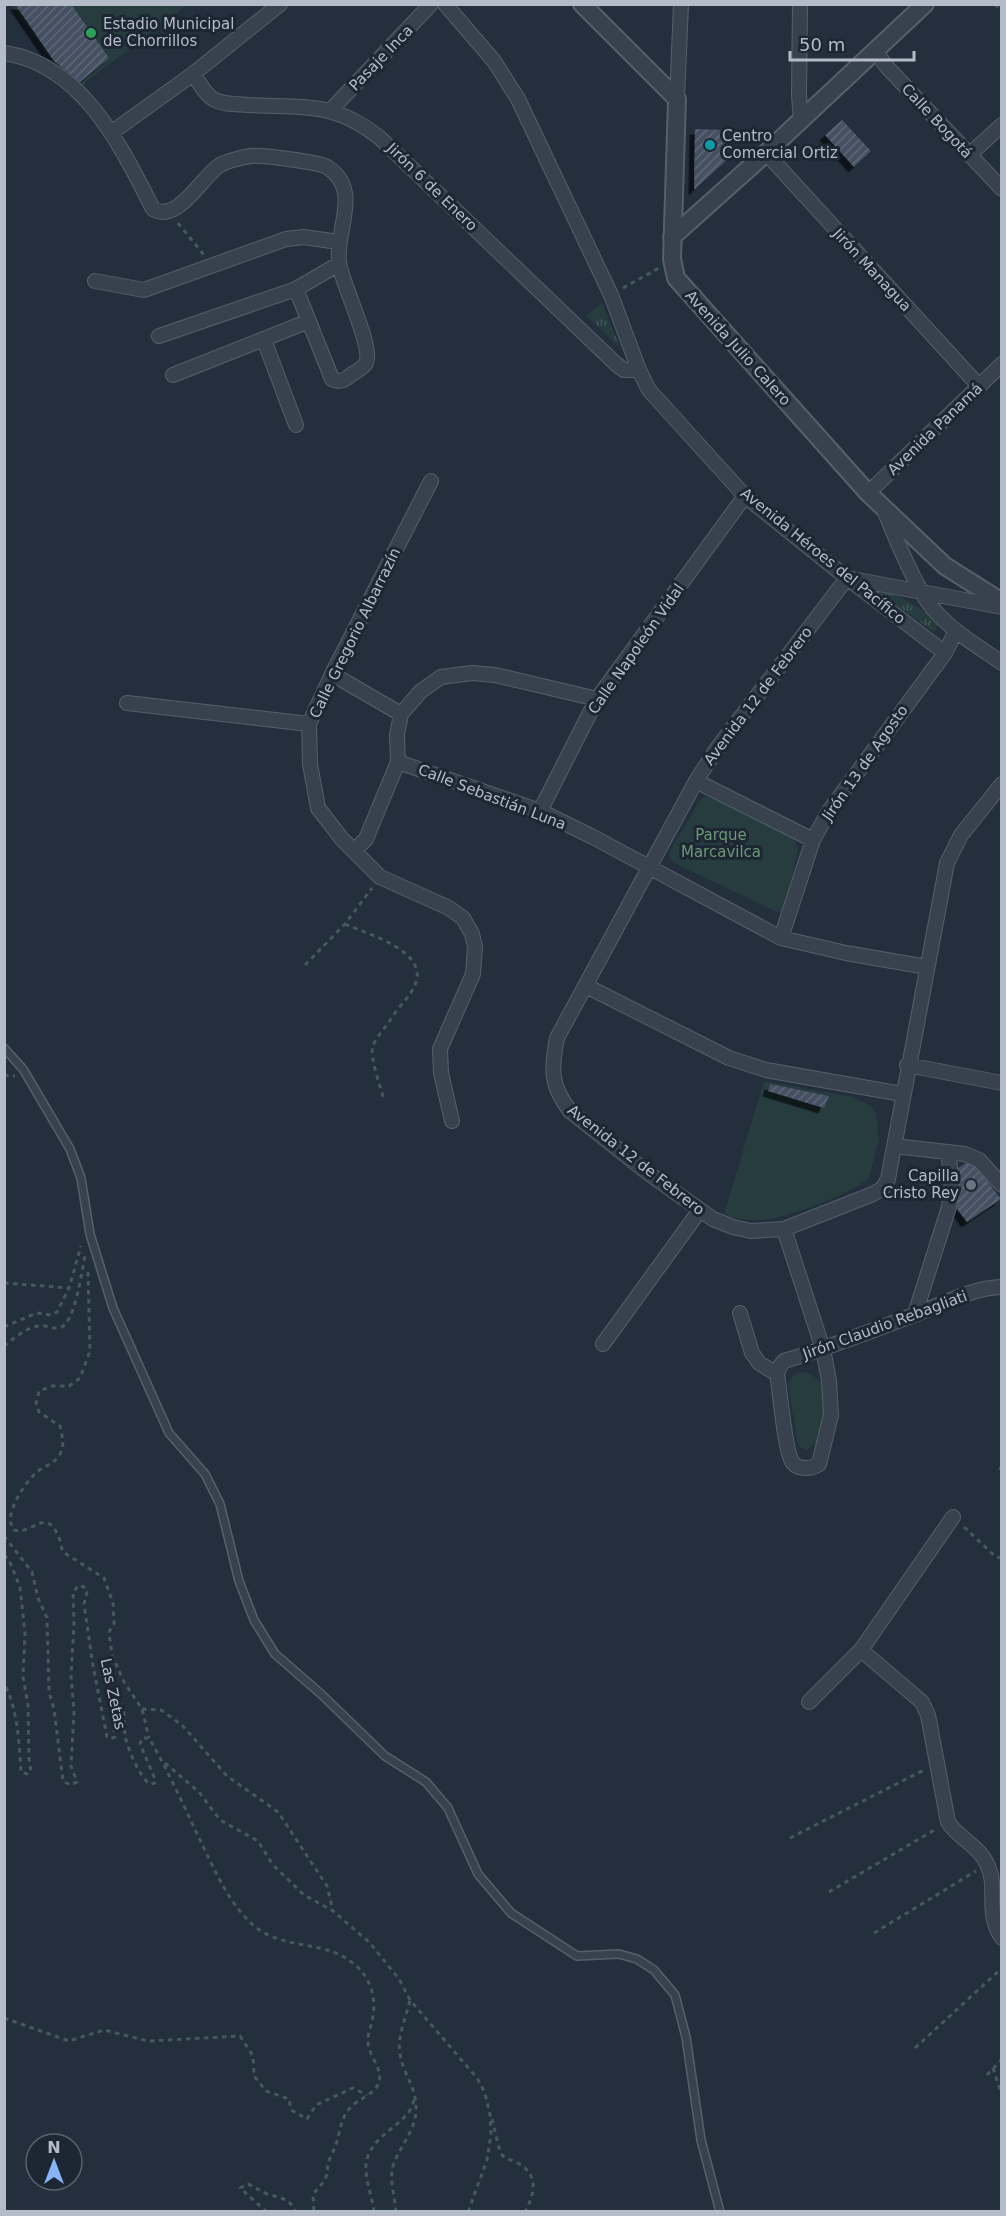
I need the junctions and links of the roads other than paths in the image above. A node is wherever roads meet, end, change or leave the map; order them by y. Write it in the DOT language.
graph roads {
  1 [pos="280,4"];
  2 [pos="431,4"];
  3 [pos="445,4"];
  4 [pos="582,4"];
  5 [pos="681,4"];
  6 [pos="800,4"];
  7 [pos="925,4"];
  8 [pos="875,51"];
  9 [pos="4,53"];
  10 [pos="193,74"];
  11 [pos="677,99"];
  12 [pos="330,111"];
  13 [pos="801,120"];
  14 [pos="1002,125"];
  15 [pos="111,133"];
  16 [pos="766,153"];
  17 [pos="969,155"];
  18 [pos="1002,189"];
  19 [pos="672,237"];
  20 [pos="338,242"];
  21 [pos="339,264"];
  22 [pos="95,281"];
  23 [pos="296,289"];
  24 [pos="309,321"];
  25 [pos="159,336"];
  26 [pos="264,340"];
  27 [pos="1002,364"];
  28 [pos="639,370"];
  29 [pos="173,375"];
  30 [pos="979,386"];
  31 [pos="296,424"];
  32 [pos="432,481"];
  33 [pos="868,493"];
  34 [pos="745,496"];
  35 [pos="884,510"];
  36 [pos="847,578"];
  37 [pos="922,591"];
  38 [pos="1002,602"];
  39 [pos="1002,607"];
  40 [pos="956,631"];
  41 [pos="945,652"];
  42 [pos="1002,663"];
  43 [pos="332,674"];
  44 [pos="597,699"];
  45 [pos="127,703"];
  46 [pos="401,714"];
  47 [pos="309,724"];
  48 [pos="398,762"];
  49 [pos="696,781"];
  50 [pos="1002,784"];
  51 [pos="540,811"];
  52 [pos="813,840"];
  53 [pos="354,851"];
  54 [pos="650,869"];
  55 [pos="781,938"];
  56 [pos="927,967"];
  57 [pos="586,986"];
  58 [pos="4,1048"];
  59 [pos="908,1065"];
  60 [pos="1002,1083"];
  61 [pos="902,1094"];
  62 [pos="452,1121"];
  63 [pos="894,1146"];
  64 [pos="948,1152"];
  65 [pos="1002,1185"];
  66 [pos="700,1210"];
  67 [pos="784,1229"];
  68 [pos="1002,1287"];
  69 [pos="740,1313"];
  70 [pos="915,1314"];
  71 [pos="603,1344"];
  72 [pos="823,1349"];
  73 [pos="777,1374"];
  74 [pos="953,1517"];
  75 [pos="861,1650"];
  76 [pos="808,1702"];
  77 [pos="1002,1938"];
  78 [pos="720,2211"];
  1 -- 10 [label="street"];
  2 -- 12 [label="street, Pasaje Inca"];
  3 -- 28 [label="street, Avenida Héroes del Pacífico"];
  4 -- 11 [label="street"];
  5 -- 11 [label="street, Avenida Julio Calero"];
  6 -- 13 [label="street"];
  7 -- 8 [label="street"];
  8 -- 13 [label="street"];
  8 -- 17 [label="street, Calle Bogotá"];
  9 -- 15 [label="street"];
  10 -- 12 [label="street, Jirón 6 de Enero"];
  10 -- 15 [label="street"];
  11 -- 19 [label="street, Avenida Julio Calero"];
  12 -- 28 [label="street, Jirón 6 de Enero"];
  13 -- 16 [label="street"];
  14 -- 17 [label="street"];
  15 -- 20 [label="street"];
  16 -- 19 [label="street"];
  16 -- 30 [label="street, Jirón Managua"];
  17 -- 18 [label="street, Calle Bogotá"];
  19 -- 33 [label="street, Avenida Julio Calero"];
  20 -- 21 [label="street"];
  20 -- 22 [label="street"];
  21 -- 23 [label="street"];
  21 -- 24 [label="street"];
  23 -- 24 [label="street"];
  23 -- 25 [label="street"];
  24 -- 26 [label="street"];
  26 -- 29 [label="street"];
  26 -- 31 [label="street"];
  27 -- 30 [label="street, Avenida Panamá"];
  28 -- 34 [label="street, Avenida Héroes del Pacífico"];
  30 -- 33 [label="street, Avenida Panamá"];
  32 -- 43 [label="street, Calle Gregorio Albarrazín"];
  33 -- 35 [label="street, Avenida Julio Calero"];
  34 -- 36 [label="street, Avenida Héroes del Pacífico"];
  34 -- 44 [label="street, Calle Napoleón Vidal"];
  35 -- 37 [label="street"];
  35 -- 38 [label="street, Avenida Julio Calero"];
  36 -- 37 [label="street"];
  36 -- 41 [label="street, Avenida Héroes del Pacífico"];
  36 -- 49 [label="street, Avenida 12 de Febrero"];
  37 -- 39 [label="street"];
  37 -- 40 [label="street"];
  40 -- 41 [label="street, Jirón 13 de Agosto"];
  40 -- 42 [label="street"];
  41 -- 52 [label="street, Jirón 13 de Agosto"];
  43 -- 46 [label="street"];
  43 -- 47 [label="street, Calle Gregorio Albarrazín"];
  44 -- 46 [label="street"];
  44 -- 51 [label="street, Calle Napoleón Vidal"];
  45 -- 47 [label="street"];
  46 -- 48 [label="street, Calle Sebastián Luna"];
  47 -- 53 [label="street, Calle Gregorio Albarrazín"];
  48 -- 51 [label="street, Calle Sebastián Luna"];
  48 -- 53 [label="street"];
  49 -- 52 [label="street"];
  49 -- 54 [label="street, Avenida 12 de Febrero"];
  50 -- 56 [label="street, Avenida 12 de Febrero"];
  51 -- 54 [label="street, Calle Sebastián Luna"];
  52 -- 55 [label="street, Jirón 13 de Agosto"];
  53 -- 62 [label="street, Calle Gregorio Albarrazín"];
  54 -- 55 [label="street, Calle Sebastián Luna"];
  54 -- 57 [label="street, Avenida 12 de Febrero"];
  55 -- 56 [label="street, Calle Sebastián Luna"];
  56 -- 59 [label="street, Avenida 12 de Febrero"];
  57 -- 61 [label="street"];
  57 -- 66 [label="street, Avenida 12 de Febrero"];
  58 -- 78 [label="lane"];
  59 -- 60 [label="street"];
  59 -- 61 [label="street, Avenida 12 de Febrero"];
  61 -- 63 [label="street, Avenida 12 de Febrero"];
  63 -- 64 [label="street"];
  63 -- 67 [label="street, Avenida 12 de Febrero"];
  64 -- 65 [label="street"];
  64 -- 70 [label="street"];
  66 -- 67 [label="street, Avenida 12 de Febrero"];
  66 -- 71 [label="street"];
  67 -- 72 [label="street"];
  68 -- 70 [label="street, Jirón Claudio Rebagliati"];
  69 -- 73 [label="street"];
  70 -- 72 [label="street, Jirón Claudio Rebagliati"];
  72 -- 73 [label="street, Jirón Claudio Rebagliati"];
  72 -- 73 [label="street"];
  74 -- 75 [label="street"];
  75 -- 76 [label="street"];
  75 -- 77 [label="street"];
}
